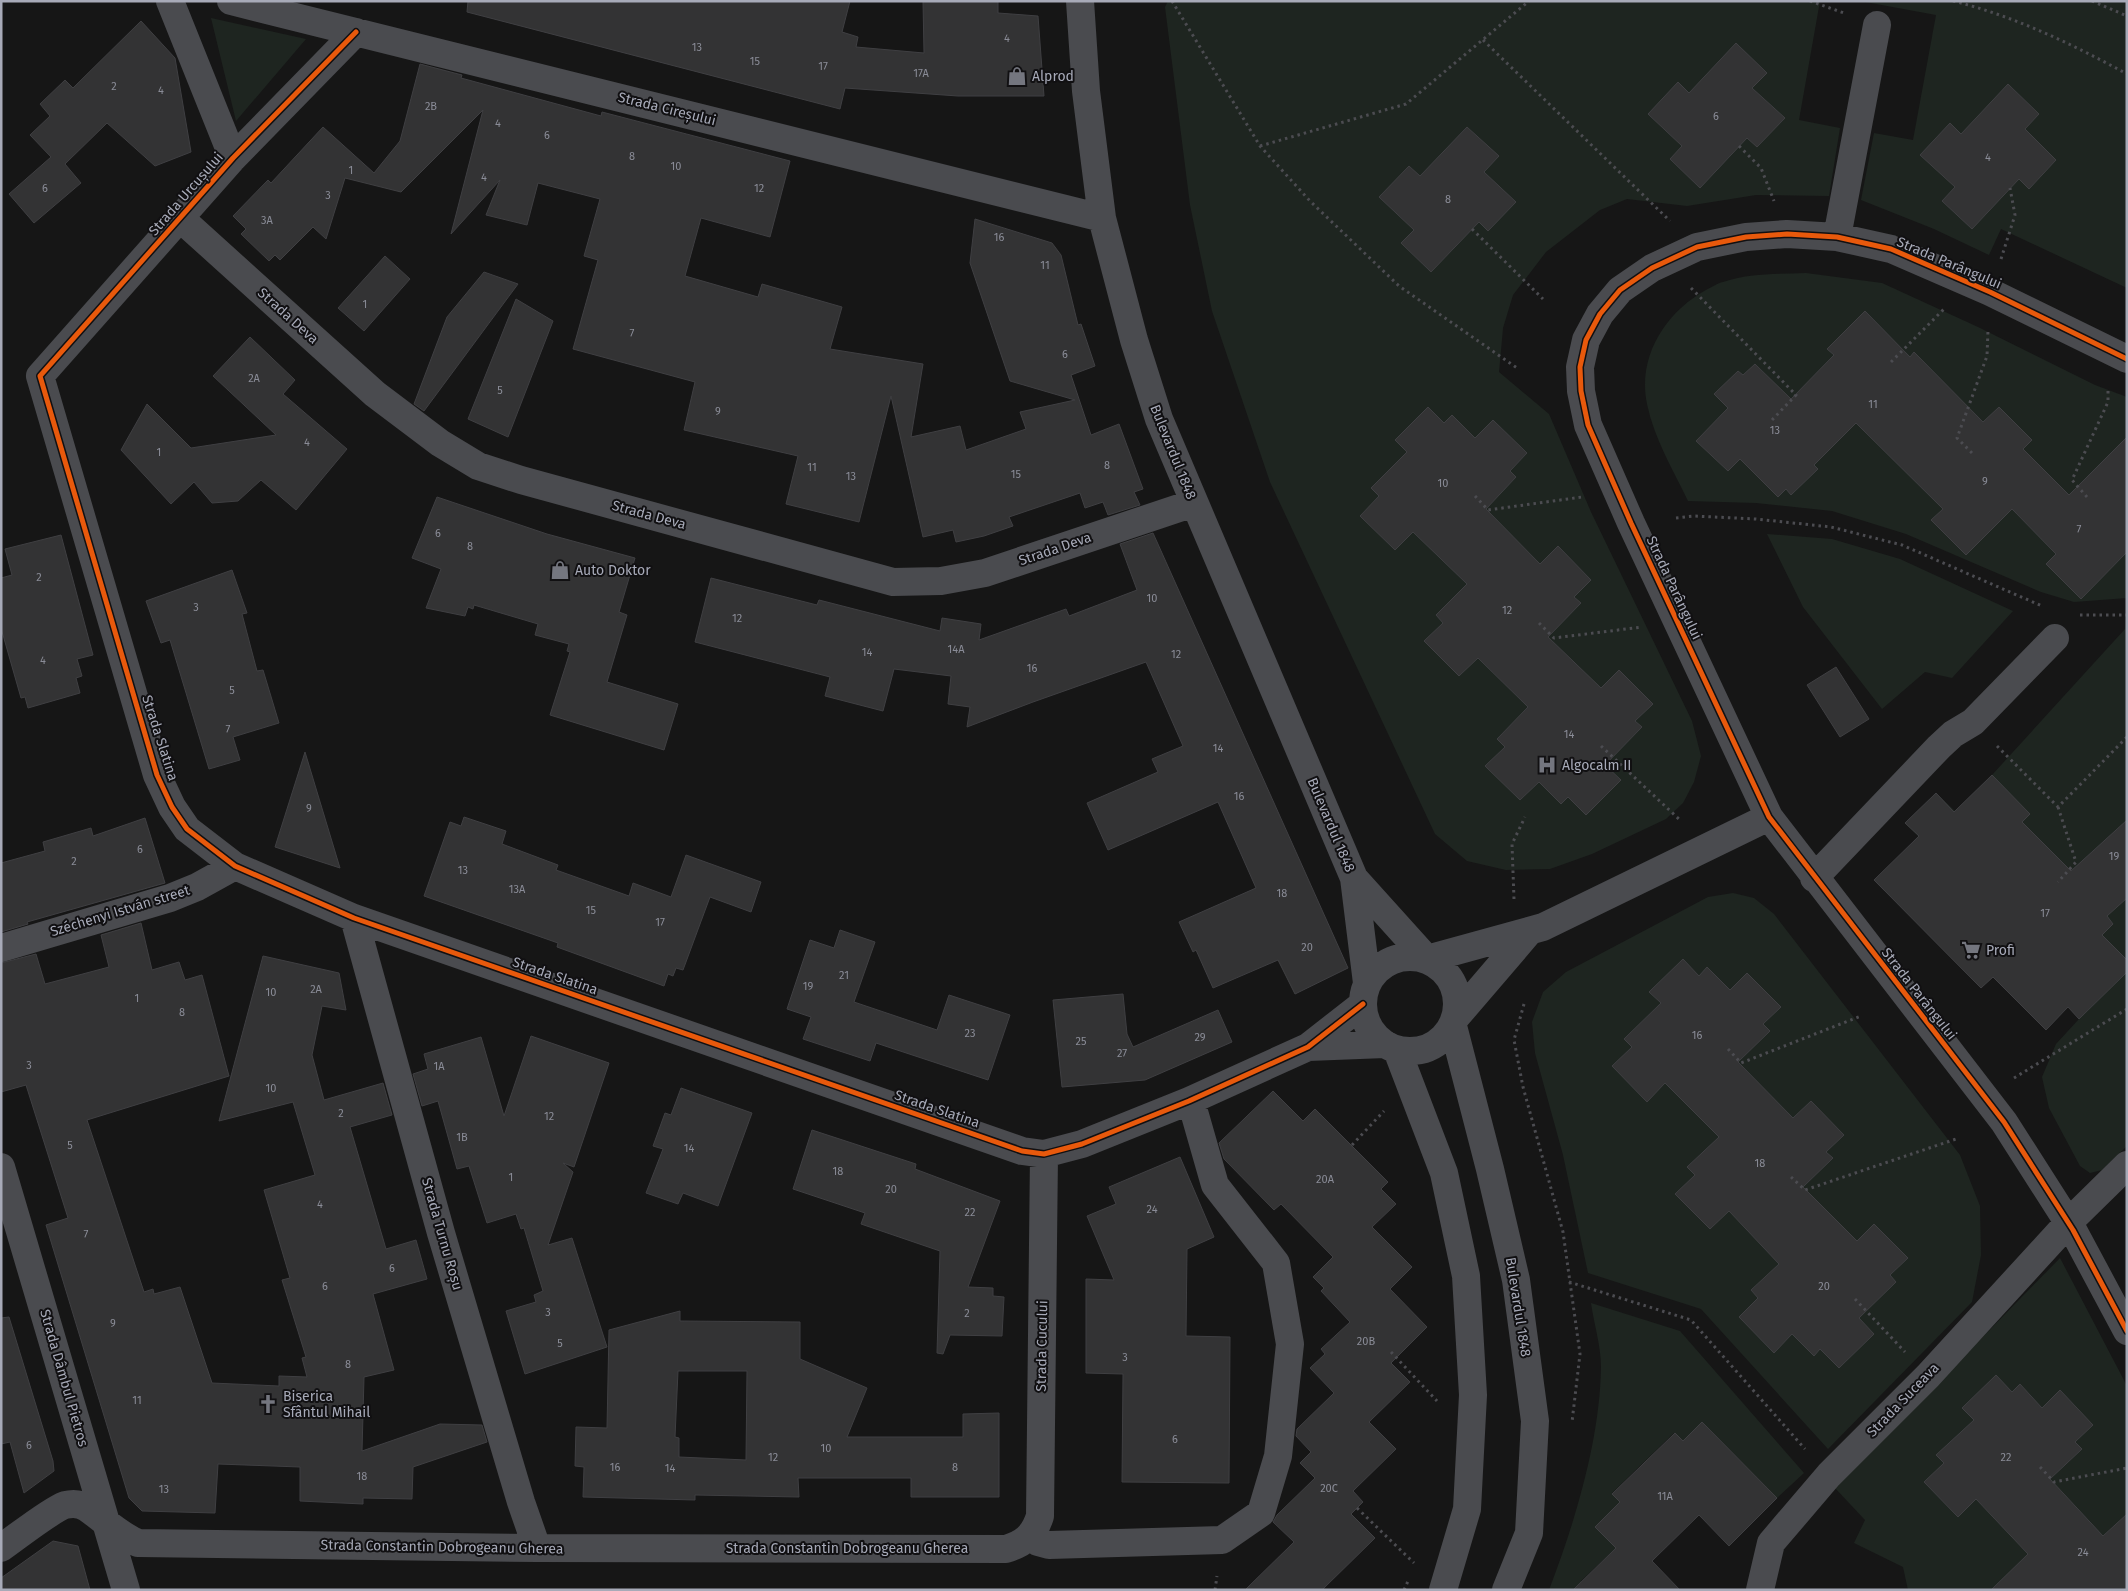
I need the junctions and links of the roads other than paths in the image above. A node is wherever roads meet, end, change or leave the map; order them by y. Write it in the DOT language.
graph roads {
  1 [pos="170,1"];
  2 [pos="231,1"];
  3 [pos="1080,1"];
  4 [pos="1877,25"];
  5 [pos="356,32"];
  6 [pos="233,158"];
  7 [pos="180,218"];
  8 [pos="1102,218"];
  9 [pos="1837,237"];
  10 [pos="2127,359"];
  11 [pos="40,376"];
  12 [pos="1194,503"];
  13 [pos="2055,638"];
  14 [pos="1769,817"];
  15 [pos="235,866"];
  16 [pos="1354,878"];
  17 [pos="1814,878"];
  18 [pos="354,918"];
  19 [pos="1528,933"];
  20 [pos="1,948"];
  21 [pos="1427,959"];
  22 [pos="1365,993"];
  23 [pos="1455,1021"];
  24 [pos="1391,1047"];
  25 [pos="1308,1048"];
  26 [pos="1189,1101"];
  27 [pos="1044,1154"];
  28 [pos="2127,1165"];
  29 [pos="1,1167"];
  30 [pos="2068,1222"];
  31 [pos="2127,1331"];
  32 [pos="106,1523"];
  33 [pos="1031,1536"];
  34 [pos="1,1548"];
  35 [pos="537,1548"];
  36 [pos="126,1590"];
  37 [pos="1443,1590"];
  38 [pos="1506,1590"];
  39 [pos="1760,1590"];
  1 -- 6 [label="street, Strada Urcușului"];
  2 -- 5 [label="street, Strada Cireșului"];
  3 -- 8 [label="street, Bulevardul 1848"];
  4 -- 9 [label="street"];
  5 -- 6 [label="street, Strada Urcușului"];
  5 -- 8 [label="street, Strada Cireșului"];
  6 -- 7 [label="street, Strada Urcușului"];
  7 -- 11 [label="street, Strada Urcușului"];
  7 -- 12 [label="street, Strada Deva"];
  8 -- 12 [label="street, Bulevardul 1848"];
  9 -- 10 [label="street, Strada Parângului"];
  9 -- 14 [label="street, Strada Parângului"];
  11 -- 15 [label="street, Strada Slatina"];
  12 -- 16 [label="street, Bulevardul 1848"];
  13 -- 17 [label="street"];
  14 -- 17 [label="street, Strada Parângului"];
  14 -- 19 [label="street"];
  15 -- 18 [label="street, Strada Slatina"];
  15 -- 20 [label="street, Széchenyi István street"];
  16 -- 21 [label="street, Bulevardul 1848"];
  16 -- 22 [label="street, Bulevardul 1848"];
  17 -- 30 [label="street, Strada Parângului"];
  18 -- 27 [label="street, Strada Slatina"];
  18 -- 35 [label="street, Strada Turnu Roșu"];
  19 -- 21 [label="street"];
  19 -- 23 [label="street"];
  21 -- 22 [label="street"];
  21 -- 23 [label="street, Bulevardul 1848"];
  22 -- 24 [label="street, Bulevardul 1848"];
  22 -- 25 [label="street, Strada Slatina"];
  23 -- 24 [label="street"];
  23 -- 38 [label="street, Bulevardul 1848"];
  24 -- 25 [label="street, Strada Slatina"];
  24 -- 37 [label="street, Bulevardul 1848"];
  25 -- 26 [label="street, Strada Slatina"];
  26 -- 27 [label="street, Strada Slatina"];
  26 -- 33 [label="street"];
  27 -- 33 [label="street, Strada Cucului"];
  28 -- 30 [label="street"];
  29 -- 32 [label="street, Strada Dâmbul Pietros"];
  30 -- 31 [label="street, Strada Parângului"];
  30 -- 39 [label="street, Strada Suceava"];
  32 -- 34 [label="street, Strada Constantin Dobrogeanu Gherea"];
  32 -- 35 [label="street, Strada Constantin Dobrogeanu Gherea"];
  32 -- 36 [label="street, Strada Dâmbul Pietros"];
  33 -- 35 [label="street, Strada Constantin Dobrogeanu Gherea"];
}
